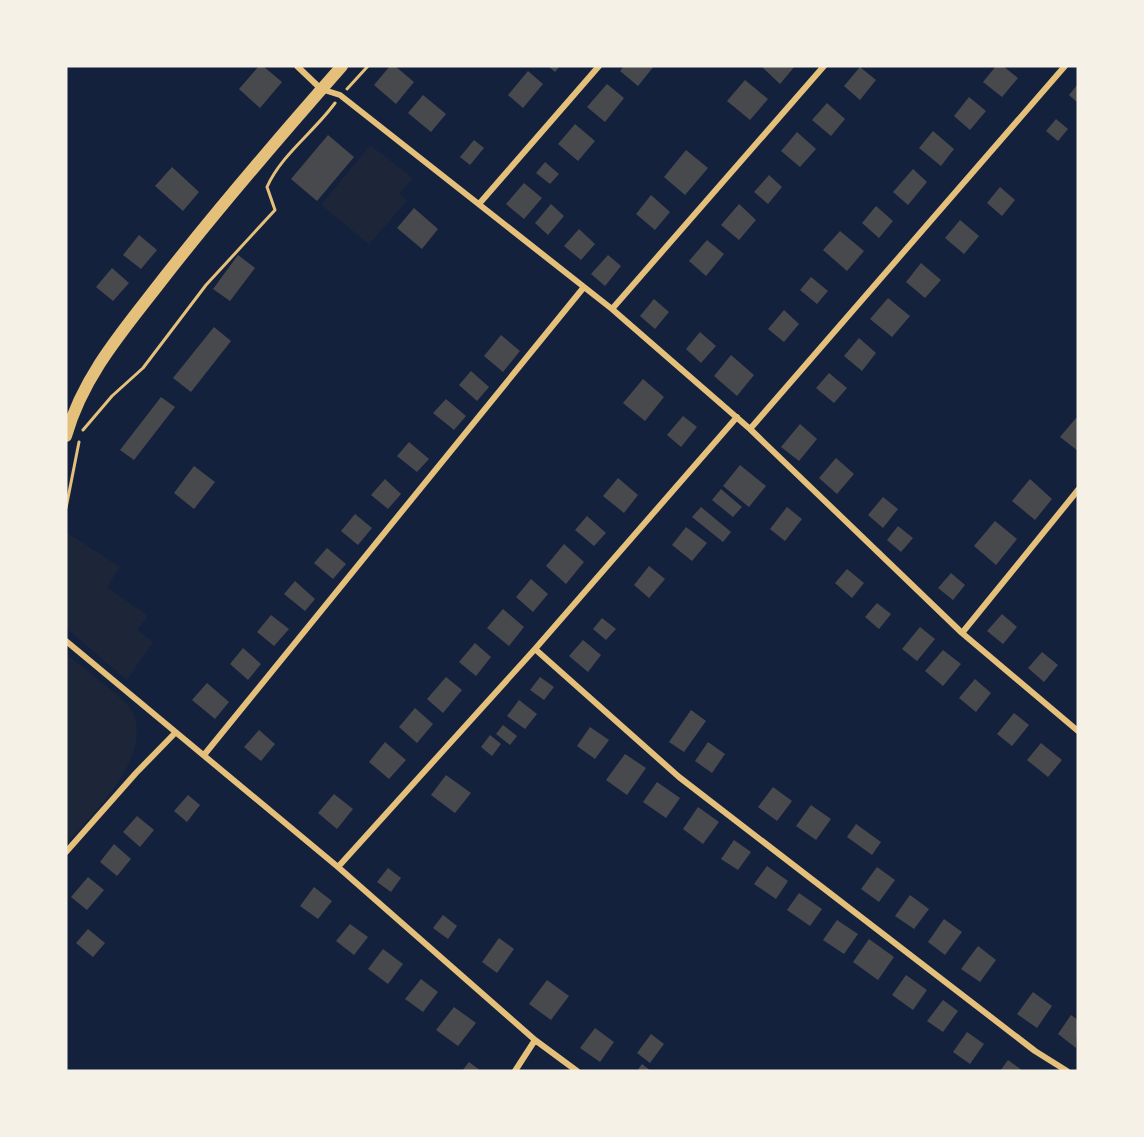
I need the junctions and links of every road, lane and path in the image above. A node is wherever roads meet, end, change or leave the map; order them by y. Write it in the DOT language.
graph roads {
  1 [pos="297,66"];
  2 [pos="342,66"];
  3 [pos="368,66"];
  4 [pos="598,66"];
  5 [pos="824,66"];
  6 [pos="1065,66"];
  7 [pos="321,89"];
  8 [pos="340,95"];
  9 [pos="479,204"];
  10 [pos="584,287"];
  11 [pos="612,309"];
  12 [pos="736,417"];
  13 [pos="750,429"];
  14 [pos="66,436"];
  15 [pos="1078,490"];
  16 [pos="66,508"];
  17 [pos="962,633"];
  18 [pos="66,640"];
  19 [pos="535,649"];
  20 [pos="1078,731"];
  21 [pos="176,733"];
  22 [pos="204,755"];
  23 [pos="66,852"];
  24 [pos="338,867"];
  25 [pos="535,1040"];
  26 [pos="515,1071"];
  27 [pos="577,1071"];
  28 [pos="1067,1071"];
  1 -- 7 [label="street"];
  2 -- 7 [label="main road"];
  3 -- 8 [label="path"];
  4 -- 9 [label="street"];
  5 -- 11 [label="street"];
  6 -- 13 [label="street"];
  7 -- 8 [label="street"];
  7 -- 14 [label="main road"];
  8 -- 9 [label="street"];
  8 -- 16 [label="path"];
  9 -- 10 [label="street"];
  10 -- 11 [label="street"];
  10 -- 22 [label="street"];
  11 -- 12 [label="street"];
  12 -- 13 [label="street"];
  12 -- 19 [label="street"];
  13 -- 17 [label="street"];
  15 -- 17 [label="street"];
  17 -- 20 [label="street"];
  18 -- 21 [label="street"];
  19 -- 24 [label="street"];
  19 -- 28 [label="street"];
  21 -- 22 [label="street"];
  21 -- 23 [label="street"];
  22 -- 24 [label="street"];
  24 -- 25 [label="street"];
  25 -- 26 [label="street"];
  25 -- 27 [label="street"];
}
